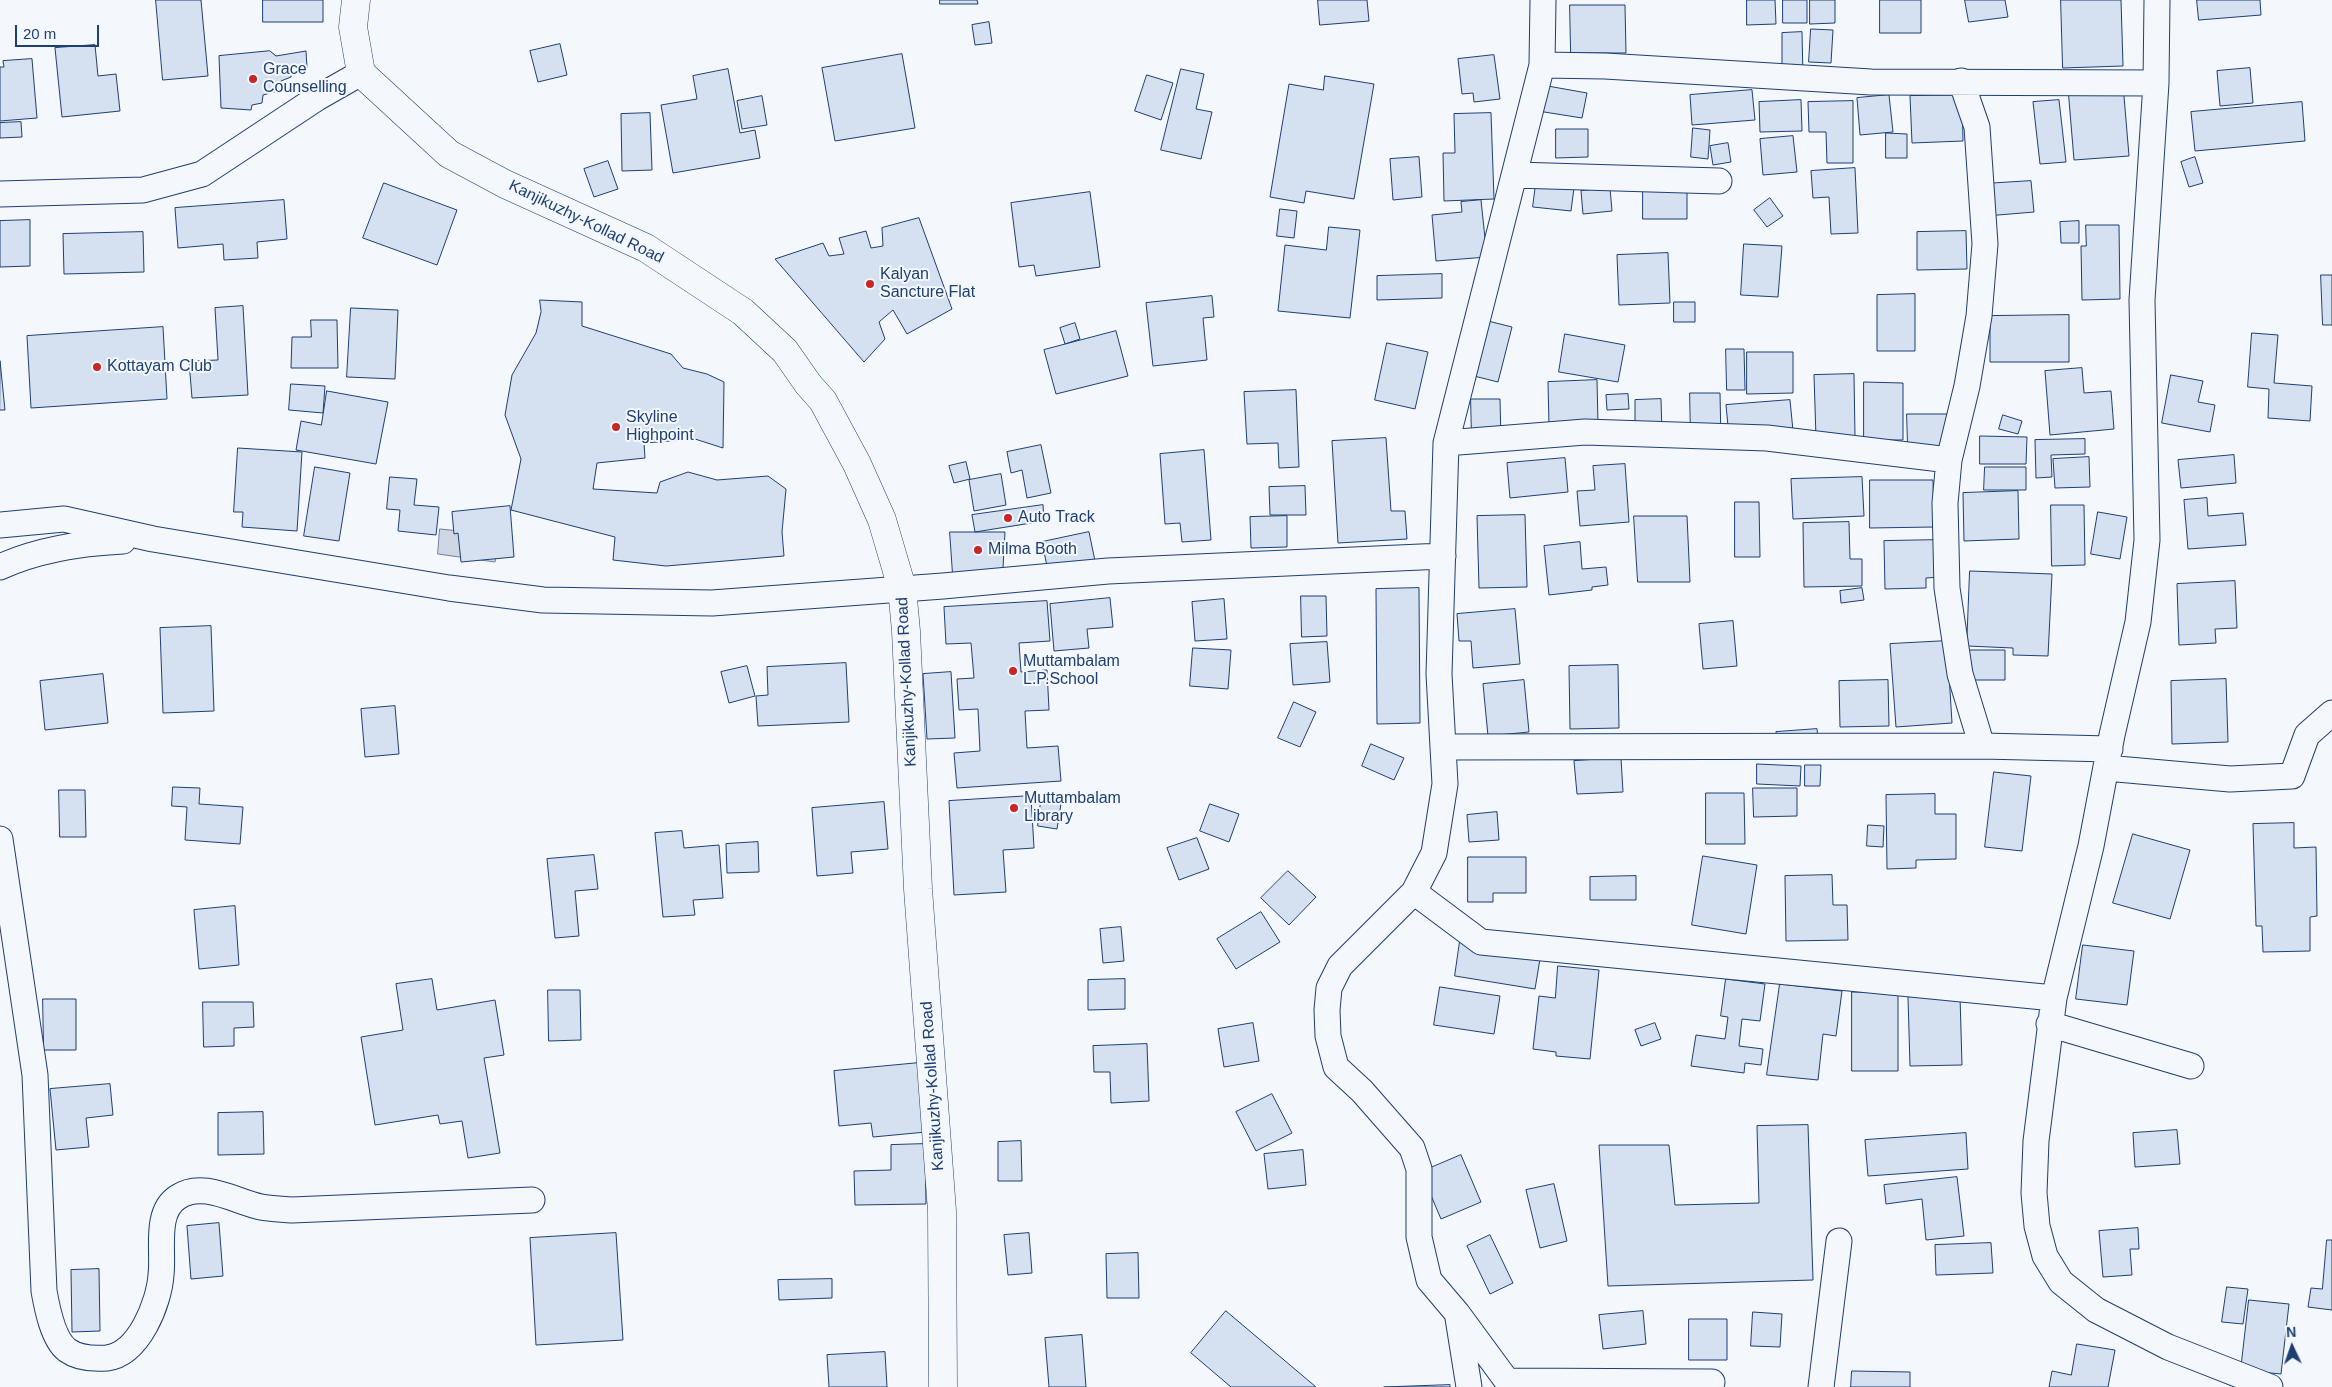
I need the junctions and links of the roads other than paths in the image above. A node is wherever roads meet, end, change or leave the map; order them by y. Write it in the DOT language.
graph roads {
  1 [pos="356,0"];
  2 [pos="1544,0"];
  3 [pos="2157,0"];
  4 [pos="1542,65"];
  5 [pos="361,73"];
  6 [pos="1961,81"];
  7 [pos="2156,83"];
  8 [pos="1515,175"];
  9 [pos="1719,181"];
  10 [pos="0,194"];
  11 [pos="1446,443"];
  12 [pos="1950,460"];
  13 [pos="0,525"];
  14 [pos="153,539"];
  15 [pos="1443,556"];
  16 [pos="0,567"];
  17 [pos="902,588"];
  18 [pos="2332,713"];
  19 [pos="1982,746"];
  20 [pos="1443,747"];
  21 [pos="2108,758"];
  22 [pos="0,839"];
  23 [pos="1414,892"];
  24 [pos="2054,998"];
  25 [pos="2049,1024"];
  26 [pos="2191,1066"];
  27 [pos="532,1200"];
  28 [pos="1839,1241"];
  29 [pos="1457,1313"];
  30 [pos="1712,1382"];
  31 [pos="943,1387"];
  32 [pos="1468,1387"];
  33 [pos="1821,1387"];
  34 [pos="2270,1387"];
  1 -- 5 [label="main road"];
  2 -- 4 [label="street"];
  3 -- 7 [label="street"];
  4 -- 6 [label="street"];
  4 -- 8 [label="street"];
  5 -- 10 [label="street"];
  5 -- 17 [label="main road, Kanjikuzhy-Kollad Road"];
  6 -- 7 [label="street"];
  6 -- 12 [label="street"];
  7 -- 21 [label="street"];
  8 -- 9 [label="street"];
  8 -- 11 [label="street"];
  11 -- 12 [label="street"];
  11 -- 15 [label="street"];
  12 -- 19 [label="street"];
  13 -- 14 [label="street"];
  14 -- 16 [label="street"];
  14 -- 17 [label="street"];
  15 -- 17 [label="street"];
  15 -- 20 [label="street"];
  17 -- 31 [label="main road, Kanjikuzhy-Kollad Road"];
  18 -- 21 [label="street"];
  19 -- 20 [label="street"];
  19 -- 21 [label="street"];
  20 -- 23 [label="street"];
  21 -- 24 [label="street"];
  22 -- 27 [label="street"];
  23 -- 24 [label="street"];
  23 -- 29 [label="street"];
  24 -- 25 [label="street"];
  25 -- 26 [label="street"];
  25 -- 34 [label="street"];
  28 -- 33 [label="street"];
  29 -- 30 [label="street"];
  29 -- 32 [label="street"];
}
